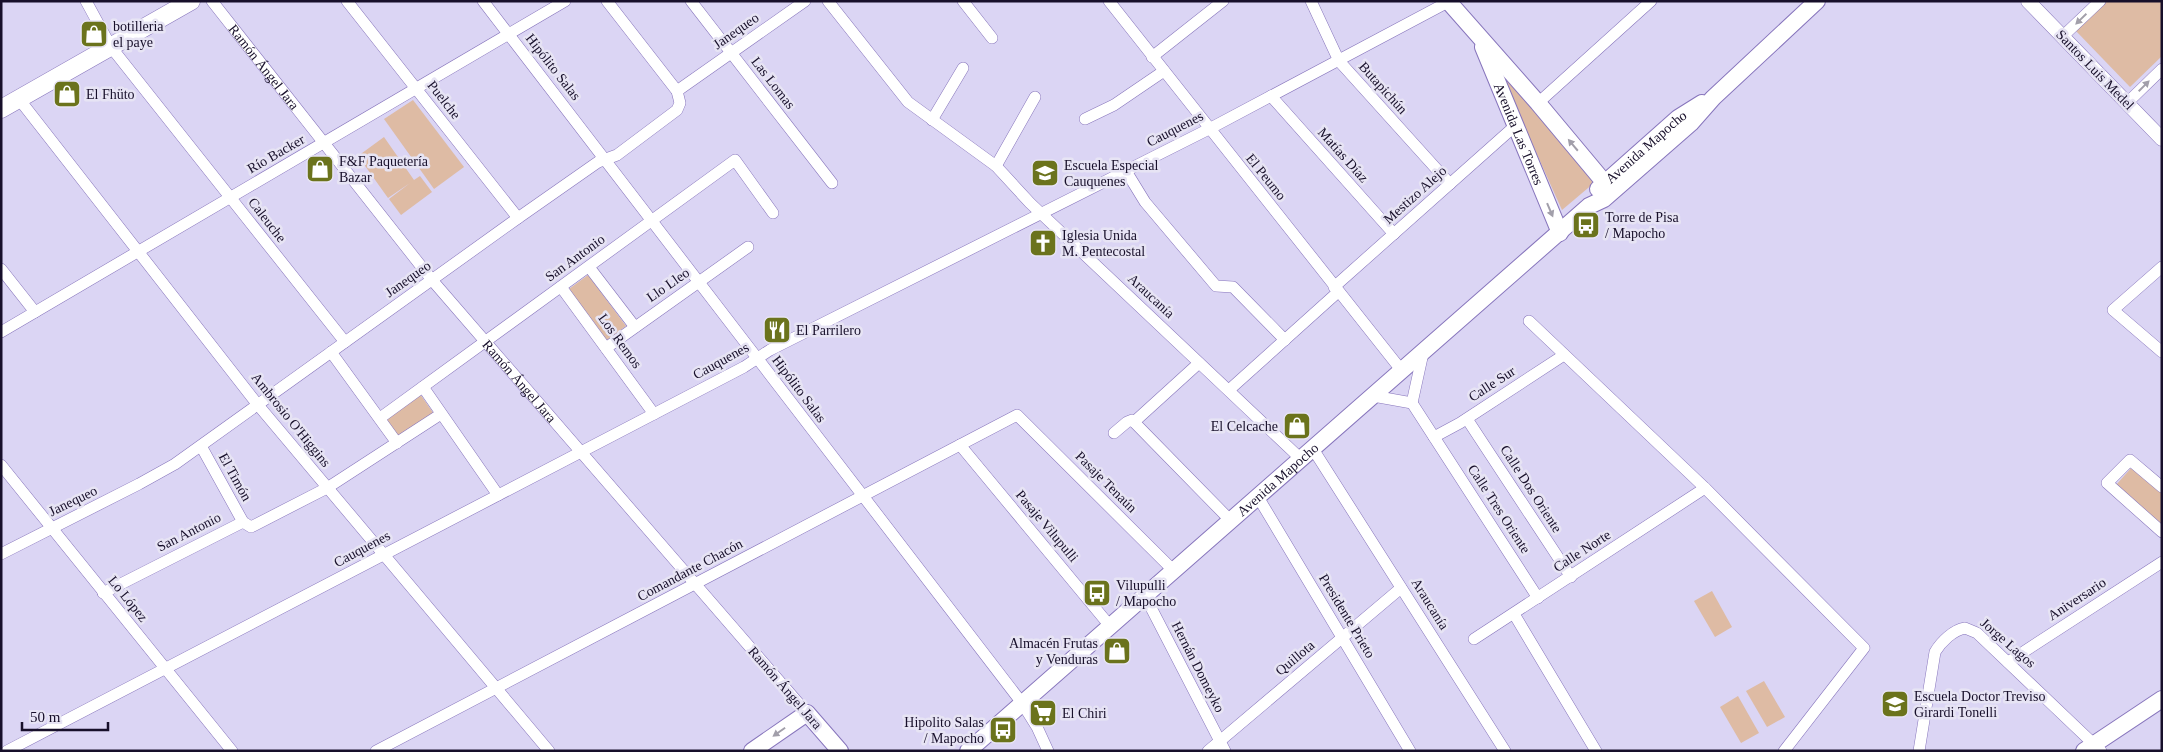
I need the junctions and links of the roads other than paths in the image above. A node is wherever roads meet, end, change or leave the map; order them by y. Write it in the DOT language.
graph roads {
  1 [pos="86,1"];
  2 [pos="191,1"];
  3 [pos="212,1"];
  4 [pos="347,1"];
  5 [pos="483,1"];
  6 [pos="566,1"];
  7 [pos="607,1"];
  8 [pos="691,1"];
  9 [pos="804,1"];
  10 [pos="828,1"];
  11 [pos="963,1"];
  12 [pos="1109,1"];
  13 [pos="1223,1"];
  14 [pos="1311,1"];
  15 [pos="1651,1"];
  16 [pos="1817,1"];
  17 [pos="2028,1"];
  18 [pos="2100,1"];
  19 [pos="1449,2"];
  20 [pos="508,34"];
  21 [pos="1478,35"];
  22 [pos="2062,37"];
  23 [pos="992,38"];
  24 [pos="111,47"];
  25 [pos="730,53"];
  26 [pos="1152,57"];
  27 [pos="1339,61"];
  28 [pos="964,68"];
  29 [pos="2162,69"];
  30 [pos="1164,72"];
  31 [pos="416,89"];
  32 [pos="677,91"];
  33 [pos="1271,96"];
  34 [pos="1035,97"];
  35 [pos="1713,98"];
  36 [pos="19,99"];
  37 [pos="1538,103"];
  38 [pos="2127,103"];
  39 [pos="1,110"];
  40 [pos="1085,119"];
  41 [pos="932,120"];
  42 [pos="1515,126"];
  43 [pos="1209,129"];
  44 [pos="2162,139"];
  45 [pos="323,144"];
  46 [pos="605,159"];
  47 [pos="996,166"];
  48 [pos="1126,171"];
  49 [pos="1604,182"];
  50 [pos="832,183"];
  51 [pos="1450,184"];
  52 [pos="230,198"];
  53 [pos="1589,206"];
  54 [pos="773,213"];
  55 [pos="1041,214"];
  56 [pos="518,218"];
  57 [pos="653,220"];
  58 [pos="1560,233"];
  59 [pos="1394,234"];
  60 [pos="748,246"];
  61 [pos="138,252"];
  62 [pos="589,267"];
  63 [pos="2162,267"];
  64 [pos="1,268"];
  65 [pos="432,280"];
  66 [pos="699,281"];
  67 [pos="561,286"];
  68 [pos="1336,289"];
  69 [pos="35,312"];
  70 [pos="1529,321"];
  71 [pos="635,327"];
  72 [pos="1,332"];
  73 [pos="1285,340"];
  74 [pos="345,342"];
  75 [pos="485,342"];
  76 [pos="606,348"];
  77 [pos="331,352"];
  78 [pos="2162,352"];
  79 [pos="1423,353"];
  80 [pos="1564,355"];
  81 [pos="757,359"];
  82 [pos="1200,363"];
  83 [pos="1402,371"];
  84 [pos="423,387"];
  85 [pos="1229,390"];
  86 [pos="1373,396"];
  87 [pos="1412,403"];
  88 [pos="258,405"];
  89 [pos="441,414"];
  90 [pos="654,414"];
  91 [pos="1017,415"];
  92 [pos="380,418"];
  93 [pos="1467,419"];
  94 [pos="1134,422"];
  95 [pos="1114,433"];
  96 [pos="1434,437"];
  97 [pos="397,443"];
  98 [pos="960,445"];
  99 [pos="201,446"];
  100 [pos="579,452"];
  101 [pos="1307,454"];
  102 [pos="1,465"];
  103 [pos="2162,487"];
  104 [pos="327,488"];
  105 [pos="1706,488"];
  106 [pos="498,495"];
  107 [pos="862,496"];
  108 [pos="1258,497"];
  109 [pos="1231,521"];
  110 [pos="243,522"];
  111 [pos="51,528"];
  112 [pos="2162,532"];
  113 [pos="1,554"];
  114 [pos="383,555"];
  115 [pos="2162,562"];
  116 [pos="1174,571"];
  117 [pos="1571,577"];
  118 [pos="694,584"];
  119 [pos="1402,588"];
  120 [pos="103,593"];
  121 [pos="1145,596"];
  122 [pos="1538,598"];
  123 [pos="1514,614"];
  124 [pos="1110,626"];
  125 [pos="1342,638"];
  126 [pos="1474,639"];
  127 [pos="2008,662"];
  128 [pos="165,668"];
  129 [pos="496,688"];
  130 [pos="2162,699"];
  131 [pos="1022,703"];
  132 [pos="807,713"];
  133 [pos="1222,746"];
  134 [pos="2093,748"];
  135 [pos="7,751"];
  136 [pos="232,751"];
  137 [pos="376,751"];
  138 [pos="549,751"];
  139 [pos="752,751"];
  140 [pos="840,751"];
  141 [pos="968,751"];
  142 [pos="1048,751"];
  143 [pos="1208,751"];
  144 [pos="1410,751"];
  145 [pos="1505,751"];
  146 [pos="1596,751"];
  147 [pos="1784,751"];
  148 [pos="1919,751"];
  1 -- 24 [label="street, Caleuche"];
  2 -- 24 [label="main road"];
  3 -- 45 [label="street, Ramón Ángel Jara"];
  4 -- 31 [label="street, Puelche"];
  5 -- 20 [label="street, Hipólito Salas"];
  6 -- 20 [label="street, Río Backer"];
  7 -- 32 [label="street"];
  8 -- 25 [label="street, Las Lomas"];
  9 -- 25 [label="street, Janequeo"];
  10 -- 41 [label="street, Araucanía"];
  11 -- 23 [label="street"];
  12 -- 26 [label="street, El Peumo"];
  13 -- 26 [label="street"];
  14 -- 27 [label="street, Butapichún"];
  15 -- 37 [label="street"];
  16 -- 35 [label="main road, Avenida Mapocho"];
  17 -- 22 [label="street, Santos Luis Medel"];
  18 -- 22 [label="street, one-way"];
  19 -- 21 [label="main road, Avenida Las Torres"];
  19 -- 27 [label="street, Cauquenes"];
  20 -- 31 [label="street, Río Backer"];
  20 -- 46 [label="street, Hipólito Salas"];
  21 -- 37 [label="main road, Avenida Las Torres"];
  21 -- 42 [label="main road, Avenida Las Torres"];
  22 -- 38 [label="street, Santos Luis Medel"];
  24 -- 36 [label="main road"];
  24 -- 52 [label="street, Caleuche"];
  25 -- 32 [label="street, Janequeo"];
  25 -- 50 [label="street, Las Lomas"];
  26 -- 30 [label="street, El Peumo"];
  27 -- 33 [label="street, Cauquenes"];
  27 -- 51 [label="street, Butapichún"];
  28 -- 41 [label="street"];
  38 -- 29 [label="street, one-way"];
  30 -- 40 [label="street"];
  30 -- 43 [label="street, El Peumo"];
  31 -- 45 [label="street, Río Backer"];
  31 -- 56 [label="street, Puelche"];
  32 -- 46 [label="street, Janequeo"];
  33 -- 43 [label="street, Cauquenes"];
  33 -- 59 [label="street, Matías Díaz"];
  34 -- 47 [label="street"];
  35 -- 49 [label="main road, Avenida Mapocho"];
  35 -- 53 [label="main road, Avenida Mapocho"];
  36 -- 39 [label="main road"];
  36 -- 61 [label="street, Ambrosio O'Higgins"];
  49 -- 37 [label="main road, Avenida Las Torres, one-way"];
  38 -- 44 [label="street, Santos Luis Medel"];
  41 -- 47 [label="street, Araucanía"];
  42 -- 51 [label="street, Mestizo Alejo"];
  42 -- 58 [label="main road, Avenida Las Torres, one-way"];
  43 -- 48 [label="street, Cauquenes"];
  43 -- 68 [label="street, El Peumo"];
  45 -- 52 [label="street, Río Backer"];
  45 -- 65 [label="street, Ramón Ángel Jara"];
  46 -- 56 [label="street, Janequeo"];
  46 -- 57 [label="street, Hipólito Salas"];
  47 -- 55 [label="street, Araucanía"];
  48 -- 55 [label="street, Cauquenes"];
  48 -- 73 [label="street"];
  49 -- 53 [label="main road, Avenida Mapocho"];
  51 -- 59 [label="street, Mestizo Alejo"];
  52 -- 61 [label="street, Río Backer"];
  52 -- 74 [label="street, Caleuche"];
  53 -- 58 [label="main road, Avenida Mapocho"];
  54 -- 57 [label="street, San Antonio"];
  55 -- 81 [label="street, Cauquenes"];
  55 -- 82 [label="street, Araucanía"];
  56 -- 65 [label="street, Janequeo"];
  57 -- 62 [label="street, San Antonio"];
  57 -- 66 [label="street, Hipólito Salas"];
  58 -- 79 [label="main road, Avenida Mapocho"];
  59 -- 68 [label="street, Mestizo Alejo"];
  60 -- 66 [label="street, Llo Lleo"];
  61 -- 69 [label="street, Río Backer"];
  61 -- 88 [label="street, Ambrosio O'Higgins"];
  62 -- 67 [label="street, San Antonio"];
  62 -- 71 [label="street"];
  63 -- 78 [label="street"];
  64 -- 69 [label="street"];
  65 -- 74 [label="street, Janequeo"];
  65 -- 75 [label="street, Ramón Ángel Jara"];
  66 -- 71 [label="street, Llo Lleo"];
  66 -- 81 [label="street, Hipólito Salas"];
  67 -- 75 [label="street, San Antonio"];
  67 -- 76 [label="street, Los Remos"];
  68 -- 73 [label="street, Mestizo Alejo"];
  68 -- 83 [label="street, El Peumo"];
  69 -- 72 [label="street, Río Backer"];
  70 -- 80 [label="street"];
  71 -- 76 [label="street, Llo Lleo"];
  73 -- 85 [label="street, Mestizo Alejo"];
  74 -- 77 [label="street, Janequeo"];
  75 -- 84 [label="street, San Antonio"];
  75 -- 100 [label="street, Ramón Ángel Jara"];
  76 -- 90 [label="street, Los Remos"];
  77 -- 88 [label="street, Janequeo"];
  77 -- 92 [label="street"];
  79 -- 83 [label="main road, Avenida Mapocho"];
  79 -- 87 [label="street"];
  80 -- 93 [label="street, Calle Sur"];
  80 -- 105 [label="street"];
  81 -- 90 [label="street, Cauquenes"];
  81 -- 107 [label="street, Hipólito Salas"];
  82 -- 85 [label="street, Araucanía"];
  82 -- 94 [label="street"];
  83 -- 86 [label="main road, Avenida Mapocho"];
  84 -- 89 [label="street"];
  84 -- 92 [label="street, San Antonio"];
  85 -- 101 [label="street, Araucanía"];
  86 -- 87 [label="street"];
  86 -- 101 [label="main road, Avenida Mapocho"];
  87 -- 96 [label="street, Calle Tres Oriente"];
  88 -- 99 [label="street, Janequeo"];
  88 -- 104 [label="street, Ambrosio O'Higgins"];
  89 -- 97 [label="street, San Antonio"];
  89 -- 106 [label="street"];
  90 -- 100 [label="street, Cauquenes"];
  91 -- 98 [label="street, Comandante Chacón"];
  91 -- 116 [label="street, Pasaje Tenaún"];
  92 -- 97 [label="street"];
  93 -- 96 [label="street, Calle Sur"];
  93 -- 117 [label="street, Calle Dos Oriente"];
  94 -- 95 [label="street"];
  94 -- 109 [label="street"];
  96 -- 122 [label="street, Calle Tres Oriente"];
  97 -- 104 [label="street, San Antonio"];
  98 -- 107 [label="street, Comandante Chacón"];
  98 -- 124 [label="street, Pasaje Vilupulli"];
  99 -- 110 [label="street, El Timón"];
  99 -- 111 [label="street, Janequeo"];
  100 -- 106 [label="street, Cauquenes"];
  100 -- 118 [label="street, Ramón Ángel Jara"];
  101 -- 108 [label="main road, Avenida Mapocho"];
  101 -- 119 [label="street, Araucanía"];
  102 -- 111 [label="street, Lo López"];
  103 -- 112 [label="street"];
  104 -- 110 [label="street, San Antonio"];
  104 -- 114 [label="street, Ambrosio O'Higgins"];
  105 -- 117 [label="street, Calle Norte"];
  105 -- 147 [label="street"];
  106 -- 114 [label="street, Cauquenes"];
  107 -- 118 [label="street, Comandante Chacón"];
  107 -- 131 [label="street, Hipólito Salas"];
  108 -- 109 [label="main road, Avenida Mapocho"];
  108 -- 125 [label="street, Presidente Prieto"];
  109 -- 116 [label="main road, Avenida Mapocho"];
  110 -- 120 [label="street, San Antonio"];
  111 -- 113 [label="street, Janequeo"];
  111 -- 120 [label="street, Lo López"];
  114 -- 128 [label="street, Cauquenes"];
  114 -- 129 [label="street, Ambrosio O'Higgins"];
  115 -- 127 [label="street, Aniversario"];
  116 -- 121 [label="main road, Avenida Mapocho"];
  117 -- 122 [label="street, Calle Norte"];
  118 -- 129 [label="street, Comandante Chacón"];
  118 -- 132 [label="street, Ramón Ángel Jara"];
  119 -- 125 [label="street, Quillota"];
  119 -- 145 [label="street, Araucanía"];
  120 -- 128 [label="street, Lo López"];
  121 -- 124 [label="main road, Avenida Mapocho"];
  121 -- 133 [label="street, Hernán Domeyko"];
  122 -- 123 [label="street, Calle Norte"];
  123 -- 126 [label="street, Calle Norte"];
  123 -- 146 [label="street"];
  124 -- 131 [label="main road, Avenida Mapocho"];
  125 -- 133 [label="street, Quillota"];
  125 -- 144 [label="street, Presidente Prieto"];
  127 -- 134 [label="street, Jorge Lagos"];
  127 -- 148 [label="street, Jorge Lagos"];
  128 -- 135 [label="street, Cauquenes"];
  128 -- 136 [label="street, Lo López"];
  129 -- 137 [label="street, Comandante Chacón"];
  129 -- 138 [label="street, Ambrosio O'Higgins"];
  130 -- 134 [label="main road"];
  131 -- 141 [label="main road, Avenida Mapocho"];
  131 -- 142 [label="street, Hipólito Salas"];
  132 -- 139 [label="main road, one-way"];
  132 -- 140 [label="main road, Ramón Ángel Jara"];
  133 -- 143 [label="street, Quillota"];
}
